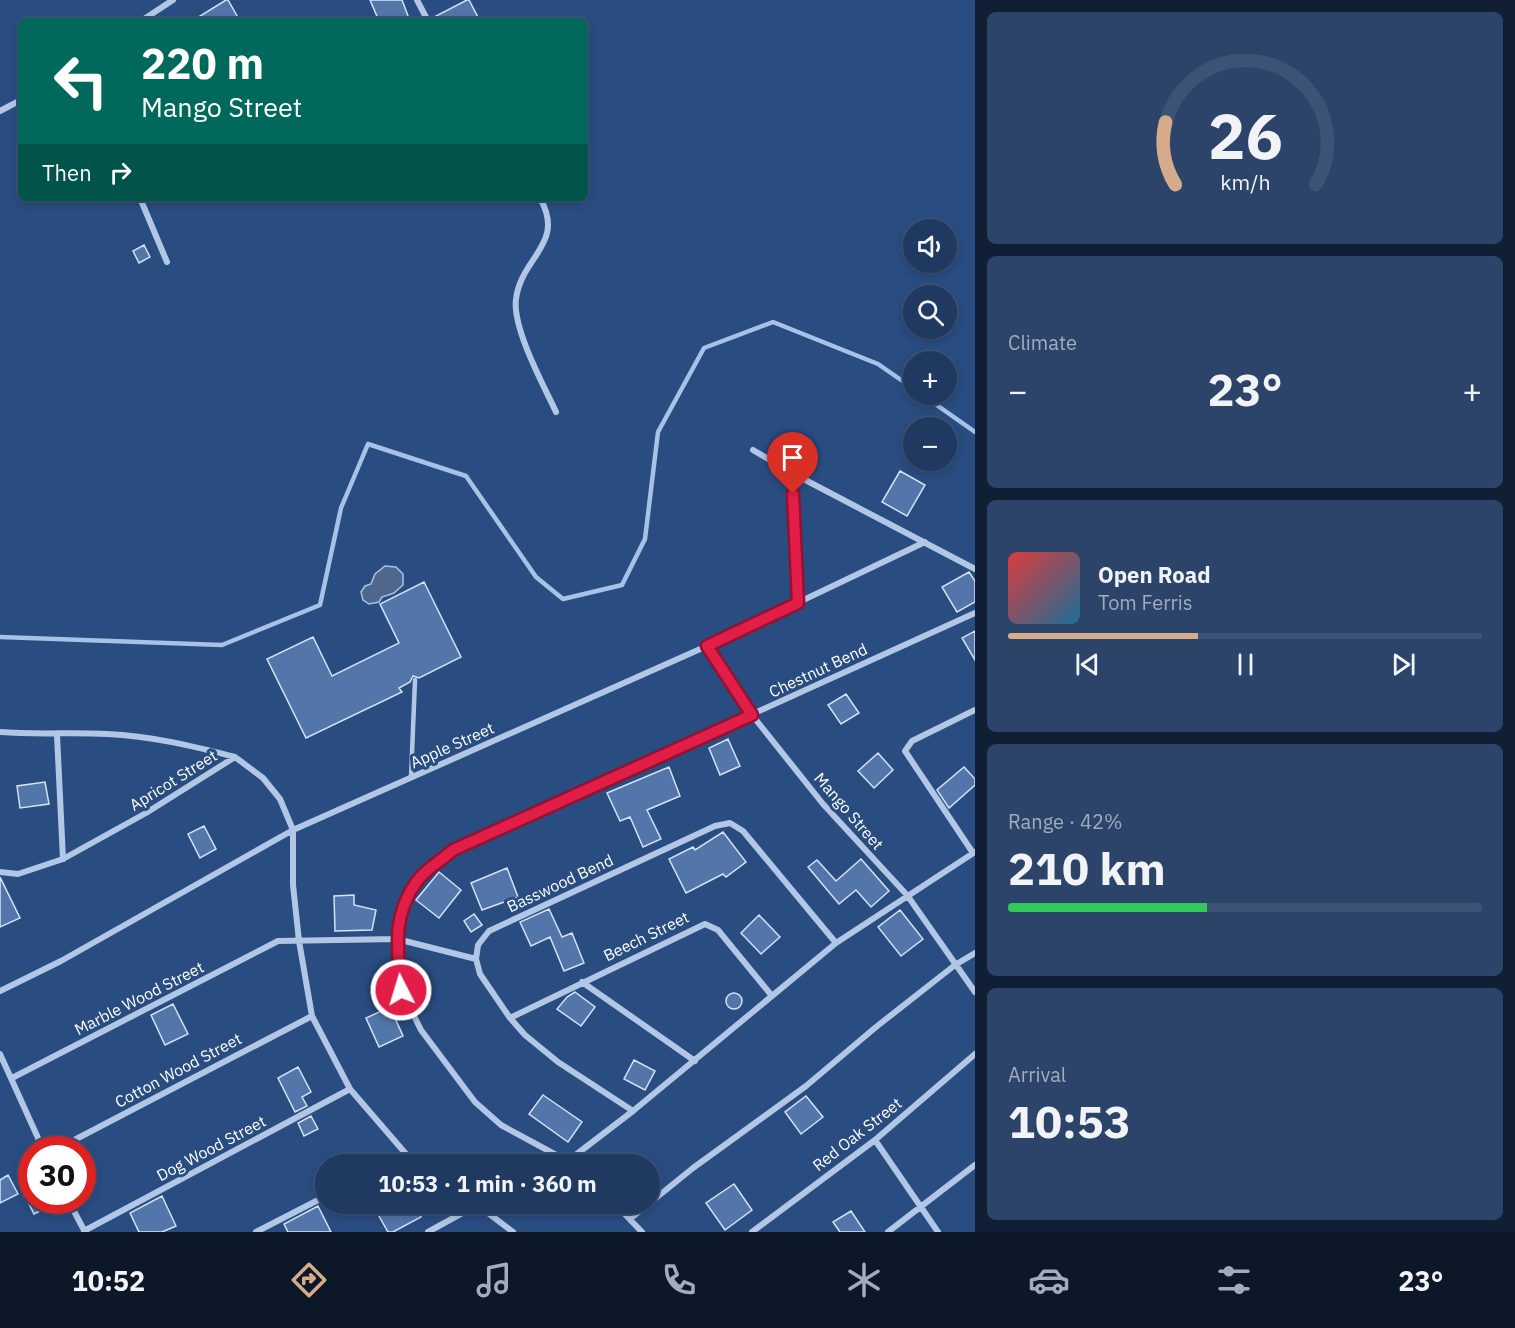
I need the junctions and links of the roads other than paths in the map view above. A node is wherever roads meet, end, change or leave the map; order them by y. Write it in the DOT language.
graph roads {
  1 [pos="173,0"];
  2 [pos="417,0"];
  3 [pos="146,18"];
  4 [pos="426,18"];
  5 [pos="18,102"];
  6 [pos="0,111"];
  7 [pos="141,201"];
  8 [pos="542,201"];
  9 [pos="167,262"];
  10 [pos="556,412"];
  11 [pos="753,450"];
  12 [pos="792,473"];
  13 [pos="925,542"];
  14 [pos="975,569"];
  15 [pos="798,603"];
  16 [pos="975,613"];
  17 [pos="707,646"];
  18 [pos="415,680"];
  19 [pos="975,710"];
  20 [pos="752,715"];
  21 [pos="0,732"];
  22 [pos="57,735"];
  23 [pos="235,757"];
  24 [pos="411,778"];
  25 [pos="293,830"];
  26 [pos="974,852"];
  27 [pos="63,859"];
  28 [pos="0,872"];
  29 [pos="907,896"];
  30 [pos="397,939"];
  31 [pos="299,941"];
  32 [pos="836,943"];
  33 [pos="975,953"];
  34 [pos="476,958"];
  35 [pos="955,965"];
  36 [pos="582,982"];
  37 [pos="0,991"];
  38 [pos="975,992"];
  39 [pos="772,996"];
  40 [pos="312,1016"];
  41 [pos="510,1018"];
  42 [pos="0,1054"];
  43 [pos="975,1054"];
  44 [pos="694,1061"];
  45 [pos="12,1078"];
  46 [pos="350,1089"];
  47 [pos="633,1111"];
  48 [pos="37,1136"];
  49 [pos="82,1136"];
  50 [pos="875,1140"];
  51 [pos="406,1154"];
  52 [pos="555,1154"];
  53 [pos="581,1154"];
  54 [pos="975,1165"];
  55 [pos="315,1202"];
  56 [pos="921,1208"];
  57 [pos="75,1214"];
  58 [pos="459,1214"];
  59 [pos="489,1214"];
  60 [pos="625,1214"];
  61 [pos="630,1219"];
  62 [pos="84,1231"];
  63 [pos="255,1232"];
  64 [pos="428,1232"];
  65 [pos="513,1232"];
  66 [pos="642,1232"];
  67 [pos="752,1232"];
  68 [pos="888,1232"];
  69 [pos="938,1232"];
  1 -- 3 [label="street"];
  2 -- 4 [label="street"];
  5 -- 6 [label="street"];
  7 -- 9 [label="street"];
  8 -- 10 [label="street"];
  11 -- 12 [label="street"];
  12 -- 13 [label="street"];
  12 -- 15 [label="street"];
  13 -- 14 [label="street"];
  13 -- 15 [label="street, Apple Street"];
  15 -- 17 [label="street, Apple Street"];
  16 -- 20 [label="street, Chestnut Bend"];
  17 -- 20 [label="street, Mango Street"];
  17 -- 24 [label="street, Apple Street"];
  18 -- 24 [label="lane"];
  19 -- 26 [label="street"];
  20 -- 29 [label="street, Mango Street"];
  20 -- 30 [label="street, Chestnut Bend"];
  21 -- 22 [label="street"];
  22 -- 23 [label="street"];
  22 -- 27 [label="street"];
  23 -- 25 [label="street, Apricot Street"];
  23 -- 27 [label="street, Apricot Street"];
  24 -- 25 [label="street, Apple Street"];
  25 -- 31 [label="street, Apricot Street"];
  25 -- 37 [label="street, Apple Street"];
  26 -- 29 [label="street"];
  27 -- 28 [label="street, Apricot Street"];
  29 -- 32 [label="street"];
  29 -- 35 [label="street, Mango Street"];
  30 -- 31 [label="street"];
  30 -- 34 [label="street"];
  30 -- 52 [label="street, Chestnut Bend"];
  31 -- 40 [label="street, Apricot Street"];
  31 -- 45 [label="street, Marble Wood Street"];
  32 -- 34 [label="street, Basswood Bend"];
  32 -- 39 [label="street"];
  33 -- 35 [label="street"];
  34 -- 41 [label="street"];
  35 -- 38 [label="street, Mango Street"];
  35 -- 61 [label="street"];
  36 -- 39 [label="street, Beech Street"];
  36 -- 41 [label="street, Beech Street"];
  36 -- 44 [label="street"];
  39 -- 44 [label="street"];
  40 -- 46 [label="street, Apricot Street"];
  40 -- 49 [label="street, Cotton Wood Street"];
  41 -- 47 [label="street"];
  42 -- 45 [label="street"];
  43 -- 50 [label="street, Red Oak Street"];
  44 -- 47 [label="street"];
  45 -- 48 [label="street"];
  46 -- 51 [label="street, Apricot Street"];
  46 -- 62 [label="street, Dog Wood Street"];
  47 -- 53 [label="street"];
  50 -- 56 [label="street"];
  50 -- 67 [label="street, Red Oak Street"];
  54 -- 56 [label="street"];
  55 -- 63 [label="street"];
  56 -- 68 [label="street"];
  56 -- 69 [label="street"];
  57 -- 62 [label="street"];
  58 -- 64 [label="street"];
  59 -- 65 [label="street"];
  60 -- 61 [label="street"];
  61 -- 66 [label="street"];
}
